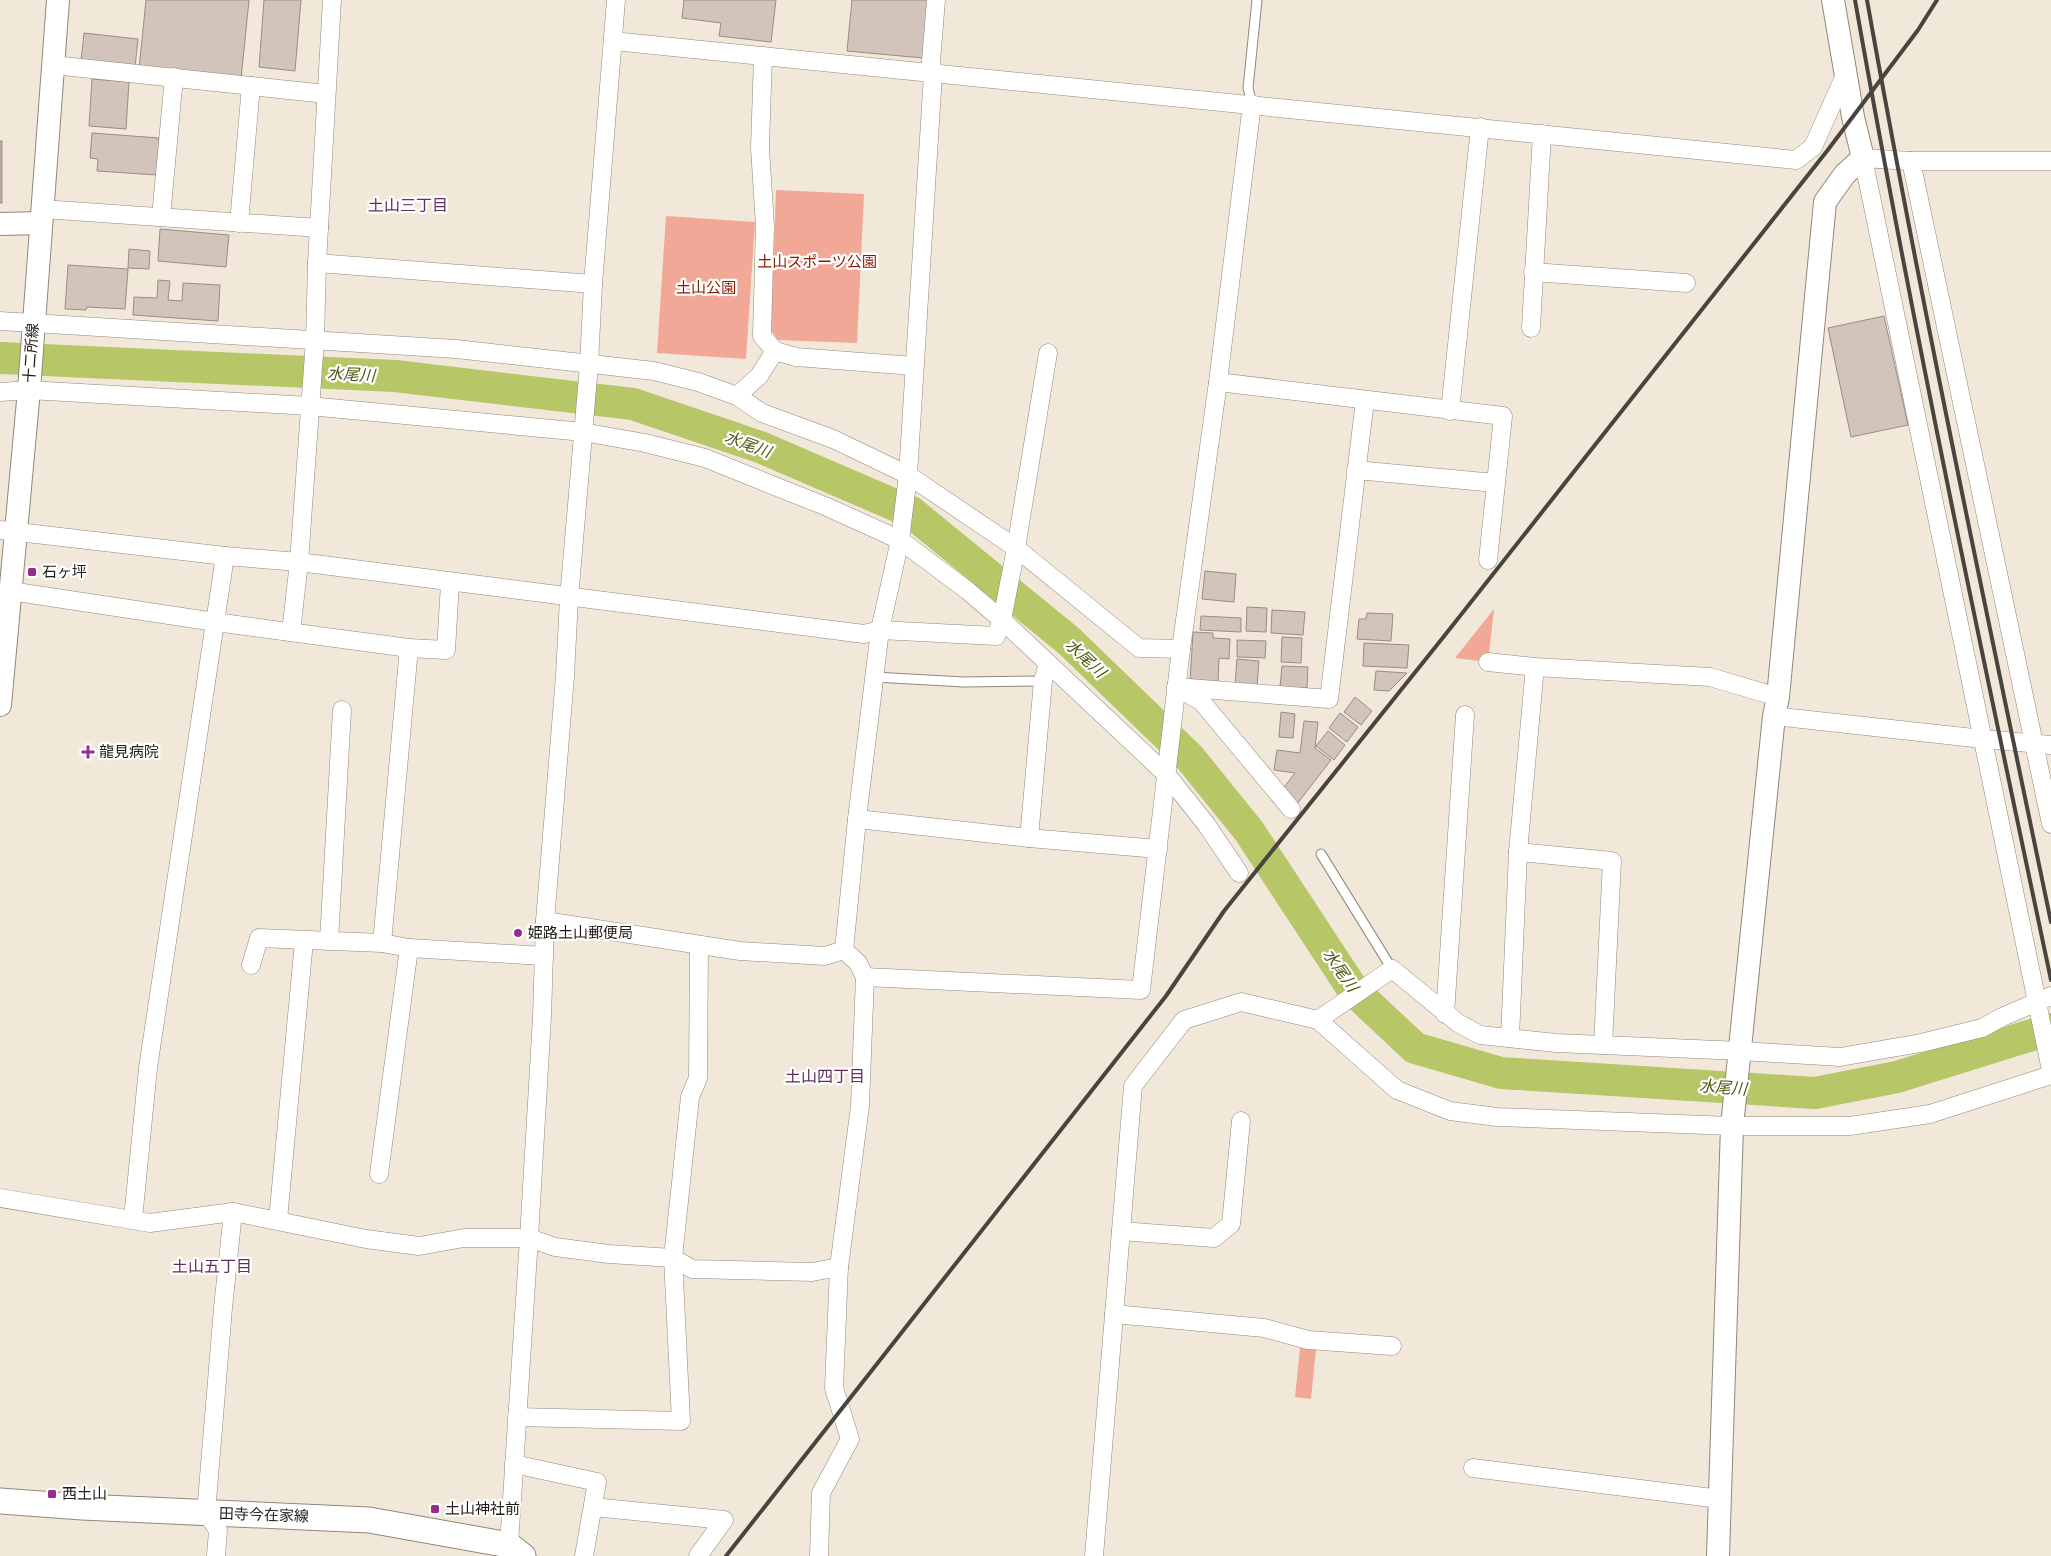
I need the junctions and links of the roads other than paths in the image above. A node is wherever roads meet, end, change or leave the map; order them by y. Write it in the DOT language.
graph roads {
  1 [pos="58,0"];
  2 [pos="332,0"];
  3 [pos="616,0"];
  4 [pos="936,0"];
  5 [pos="1257,0"];
  6 [pos="1833,0"];
  7 [pos="613,41"];
  8 [pos="763,56"];
  9 [pos="53,65"];
  10 [pos="1846,73"];
  11 [pos="933,74"];
  12 [pos="174,77"];
  13 [pos="251,86"];
  14 [pos="326,94"];
  15 [pos="1252,104"];
  16 [pos="1480,127"];
  17 [pos="1542,134"];
  18 [pos="1863,158"];
  19 [pos="1911,161"];
  20 [pos="2051,161"];
  21 [pos="41,216"];
  22 [pos="161,217"];
  23 [pos="239,223"];
  24 [pos="0,224"];
  25 [pos="319,228"];
  26 [pos="317,262"];
  27 [pos="1533,272"];
  28 [pos="1686,282"];
  29 [pos="593,284"];
  30 [pos="0,321"];
  31 [pos="33,324"];
  32 [pos="1531,328"];
  33 [pos="315,340"];
  34 [pos="775,351"];
  35 [pos="1048,353"];
  36 [pos="589,365"];
  37 [pos="914,366"];
  38 [pos="1218,382"];
  39 [pos="29,390"];
  40 [pos="0,392"];
  41 [pos="737,396"];
  42 [pos="1365,400"];
  43 [pos="309,406"];
  44 [pos="1450,411"];
  45 [pos="583,432"];
  46 [pos="1356,470"];
  47 [pos="908,475"];
  48 [pos="1495,483"];
  49 [pos="8,531"];
  50 [pos="900,540"];
  51 [pos="1016,548"];
  52 [pos="225,556"];
  53 [pos="1488,560"];
  54 [pos="299,562"];
  55 [pos="450,583"];
  56 [pos="10,591"];
  57 [pos="569,598"];
  58 [pos="1002,620"];
  59 [pos="215,622"];
  60 [pos="880,630"];
  61 [pos="291,632"];
  62 [pos="409,648"];
  63 [pos="1181,649"];
  64 [pos="1488,662"];
  65 [pos="1048,663"];
  66 [pos="1535,667"];
  67 [pos="874,678"];
  68 [pos="1043,681"];
  69 [pos="1176,687"];
  70 [pos="0,705"];
  71 [pos="1776,706"];
  72 [pos="342,710"];
  73 [pos="1465,715"];
  74 [pos="1983,739"];
  75 [pos="2042,743"];
  76 [pos="1167,775"];
  77 [pos="1291,809"];
  78 [pos="857,819"];
  79 [pos="2051,824"];
  80 [pos="1029,838"];
  81 [pos="1158,849"];
  82 [pos="1518,852"];
  83 [pos="1321,854"];
  84 [pos="1239,873"];
  85 [pos="544,921"];
  86 [pos="304,941"];
  87 [pos="329,941"];
  88 [pos="382,943"];
  89 [pos="699,946"];
  90 [pos="409,948"];
  91 [pos="844,950"];
  92 [pos="544,956"];
  93 [pos="251,965"];
  94 [pos="1392,969"];
  95 [pos="865,977"];
  96 [pos="2044,999"];
  97 [pos="1445,1014"];
  98 [pos="1318,1020"];
  99 [pos="1510,1038"];
  100 [pos="1603,1045"];
  101 [pos="1741,1051"];
  102 [pos="2051,1070"];
  103 [pos="2051,1075"];
  104 [pos="1241,1121"];
  105 [pos="1732,1126"];
  106 [pos="379,1174"];
  107 [pos="0,1198"];
  108 [pos="233,1212"];
  109 [pos="133,1219"];
  110 [pos="278,1220"];
  111 [pos="1121,1231"];
  112 [pos="529,1238"];
  113 [pos="673,1258"];
  114 [pos="839,1267"];
  115 [pos="1114,1314"];
  116 [pos="1392,1346"];
  117 [pos="517,1417"];
  118 [pos="514,1464"];
  119 [pos="1473,1468"];
  120 [pos="1720,1499"];
  121 [pos="0,1501"];
  122 [pos="593,1507"];
  123 [pos="206,1513"];
  124 [pos="516,1551"];
  125 [pos="216,1556"];
  126 [pos="584,1556"];
  127 [pos="698,1556"];
  128 [pos="819,1556"];
  129 [pos="1094,1556"];
  130 [pos="1718,1556"];
  1 -- 9 [label="street, 十二所線"];
  2 -- 14 [label="street"];
  3 -- 7 [label="street"];
  4 -- 11 [label="street"];
  5 -- 15 [label="lane"];
  6 -- 10 [label="street"];
  7 -- 8 [label="street"];
  7 -- 29 [label="street"];
  8 -- 11 [label="street"];
  8 -- 34 [label="street"];
  9 -- 12 [label="street"];
  9 -- 21 [label="street, 十二所線"];
  10 -- 17 [label="street"];
  10 -- 18 [label="street"];
  11 -- 15 [label="street"];
  11 -- 37 [label="street"];
  12 -- 13 [label="street"];
  12 -- 22 [label="street"];
  13 -- 14 [label="street"];
  13 -- 23 [label="street"];
  14 -- 25 [label="street"];
  15 -- 16 [label="street"];
  15 -- 38 [label="street"];
  16 -- 17 [label="street"];
  16 -- 44 [label="street"];
  17 -- 27 [label="street"];
  18 -- 19 [label="street"];
  18 -- 71 [label="street"];
  18 -- 74 [label="street"];
  19 -- 20 [label="street"];
  19 -- 75 [label="street"];
  21 -- 22 [label="street"];
  21 -- 24 [label="street"];
  21 -- 31 [label="street, 十二所線"];
  22 -- 23 [label="street"];
  23 -- 25 [label="street"];
  25 -- 26 [label="street"];
  26 -- 29 [label="street"];
  26 -- 33 [label="street"];
  27 -- 28 [label="street"];
  27 -- 32 [label="street"];
  29 -- 36 [label="street"];
  30 -- 31 [label="street"];
  31 -- 33 [label="street"];
  31 -- 39 [label="street, 十二所線"];
  33 -- 36 [label="street"];
  33 -- 43 [label="street"];
  34 -- 37 [label="street"];
  34 -- 41 [label="street"];
  35 -- 51 [label="street"];
  36 -- 41 [label="street"];
  36 -- 45 [label="street"];
  37 -- 47 [label="street"];
  38 -- 42 [label="street"];
  38 -- 63 [label="street"];
  39 -- 40 [label="street"];
  39 -- 43 [label="street"];
  39 -- 49 [label="street, 十二所線"];
  41 -- 47 [label="street"];
  42 -- 44 [label="street"];
  42 -- 46 [label="street"];
  43 -- 45 [label="street"];
  43 -- 54 [label="street"];
  44 -- 48 [label="street"];
  45 -- 50 [label="street"];
  45 -- 57 [label="street"];
  46 -- 48 [label="street"];
  46 -- 69 [label="street"];
  47 -- 50 [label="street"];
  47 -- 51 [label="street"];
  48 -- 53 [label="street"];
  49 -- 52 [label="street"];
  49 -- 56 [label="street, 十二所線"];
  50 -- 58 [label="street"];
  50 -- 60 [label="street"];
  51 -- 58 [label="street"];
  51 -- 63 [label="street"];
  52 -- 54 [label="street"];
  52 -- 59 [label="street"];
  54 -- 55 [label="street"];
  54 -- 61 [label="street"];
  55 -- 57 [label="street"];
  55 -- 62 [label="street"];
  56 -- 59 [label="street"];
  56 -- 70 [label="street, 十二所線"];
  57 -- 60 [label="street"];
  57 -- 85 [label="street"];
  58 -- 60 [label="street"];
  58 -- 65 [label="street"];
  59 -- 61 [label="street"];
  59 -- 109 [label="street"];
  60 -- 67 [label="street"];
  61 -- 62 [label="street"];
  62 -- 88 [label="street"];
  63 -- 69 [label="street"];
  64 -- 66 [label="street"];
  65 -- 68 [label="street"];
  65 -- 76 [label="street"];
  66 -- 71 [label="street"];
  66 -- 82 [label="street"];
  67 -- 68 [label="lane"];
  67 -- 78 [label="street"];
  68 -- 80 [label="street"];
  69 -- 76 [label="street"];
  69 -- 77 [label="street"];
  71 -- 74 [label="street"];
  71 -- 101 [label="street"];
  72 -- 87 [label="street"];
  73 -- 97 [label="street"];
  74 -- 75 [label="street"];
  74 -- 96 [label="street"];
  75 -- 79 [label="street"];
  76 -- 81 [label="street"];
  76 -- 84 [label="street"];
  78 -- 80 [label="street"];
  78 -- 91 [label="street"];
  80 -- 81 [label="street"];
  81 -- 95 [label="street"];
  82 -- 99 [label="street"];
  82 -- 100 [label="street"];
  83 -- 94 [label="lane"];
  85 -- 89 [label="street"];
  85 -- 92 [label="street"];
  86 -- 87 [label="street"];
  86 -- 93 [label="street"];
  86 -- 110 [label="street"];
  87 -- 88 [label="street"];
  88 -- 90 [label="street"];
  89 -- 91 [label="street"];
  89 -- 113 [label="street"];
  90 -- 92 [label="street"];
  90 -- 106 [label="street"];
  91 -- 95 [label="street"];
  92 -- 112 [label="street"];
  94 -- 97 [label="street"];
  94 -- 98 [label="street"];
  95 -- 114 [label="street"];
  96 -- 101 [label="street"];
  96 -- 102 [label="street"];
  97 -- 99 [label="street"];
  98 -- 105 [label="street"];
  98 -- 111 [label="street"];
  99 -- 100 [label="street"];
  100 -- 101 [label="street"];
  101 -- 105 [label="street"];
  103 -- 105 [label="street"];
  104 -- 111 [label="street"];
  105 -- 120 [label="street"];
  107 -- 109 [label="street"];
  108 -- 109 [label="street"];
  108 -- 110 [label="street"];
  108 -- 123 [label="street"];
  110 -- 112 [label="street"];
  111 -- 115 [label="street"];
  112 -- 113 [label="street"];
  112 -- 117 [label="street"];
  113 -- 114 [label="street"];
  113 -- 117 [label="street"];
  114 -- 128 [label="street"];
  115 -- 116 [label="street"];
  115 -- 129 [label="street"];
  117 -- 118 [label="street"];
  118 -- 122 [label="street"];
  118 -- 124 [label="street"];
  119 -- 120 [label="street"];
  120 -- 130 [label="street"];
  121 -- 123 [label="main road, 田寺今在家線"];
  122 -- 126 [label="street"];
  122 -- 127 [label="street"];
  123 -- 124 [label="main road, 田寺今在家線"];
  123 -- 125 [label="street"];
}
